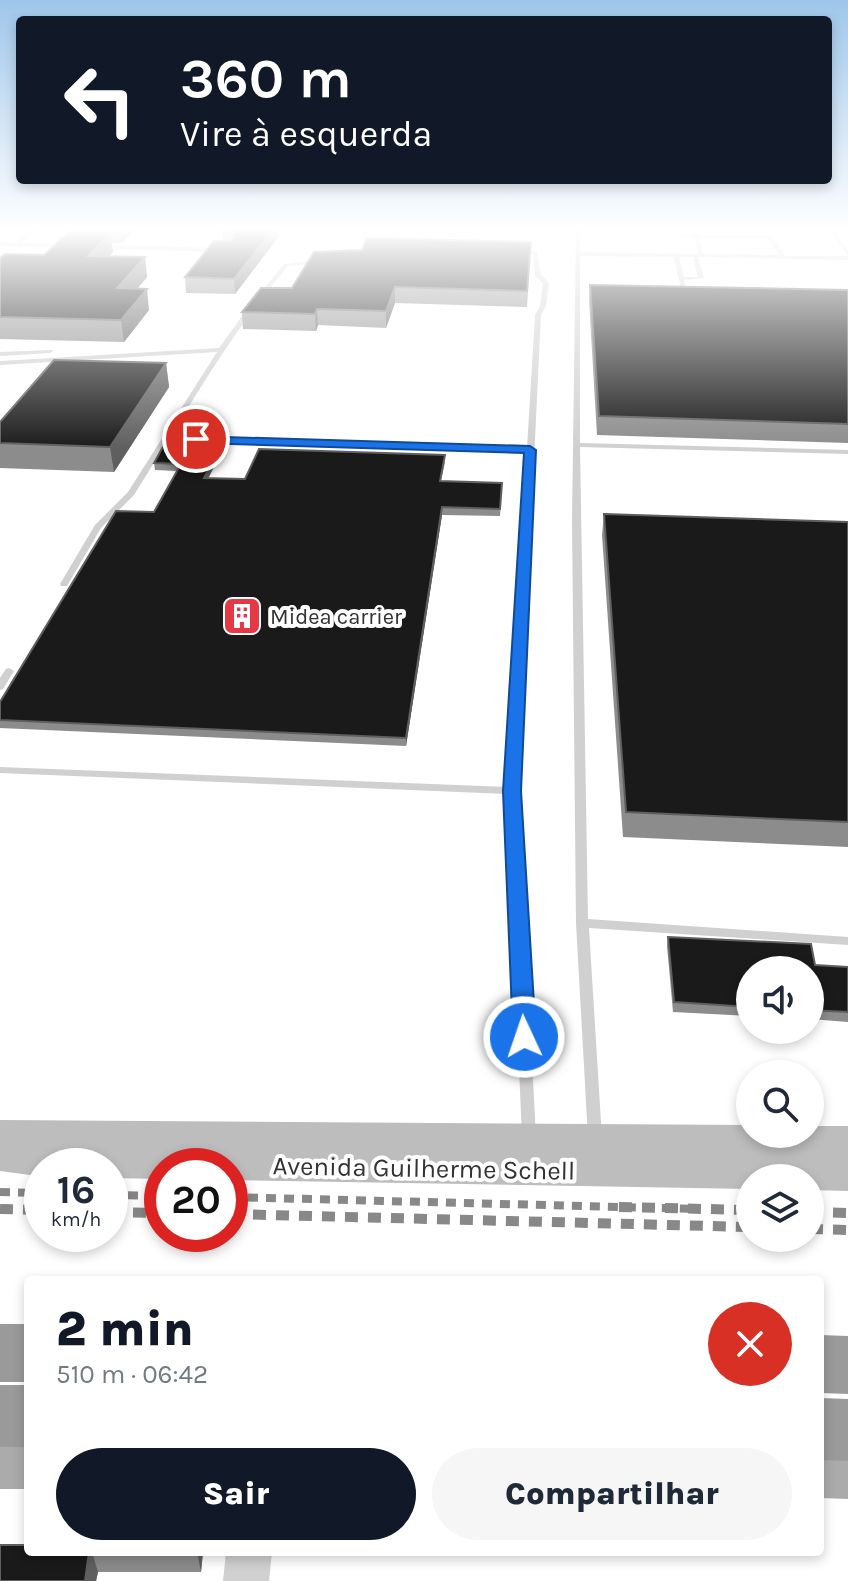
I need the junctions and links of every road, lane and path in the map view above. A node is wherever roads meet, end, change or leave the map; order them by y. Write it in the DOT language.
graph roads {
  1 [pos="257,302"];
  2 [pos="541,302"];
  3 [pos="577,302"];
  4 [pos="219,350"];
  5 [pos="50,351"];
  6 [pos="0,354"];
  7 [pos="0,363"];
  8 [pos="166,438"];
  9 [pos="576,445"];
  10 [pos="530,450"];
  11 [pos="848,452"];
  12 [pos="64,584"];
  13 [pos="9,671"];
  14 [pos="0,687"];
  15 [pos="0,770"];
  16 [pos="512,791"];
  17 [pos="582,923"];
  18 [pos="848,941"];
  19 [pos="0,1136"];
  20 [pos="848,1142"];
  21 [pos="532,1154"];
  22 [pos="597,1154"];
  23 [pos="0,1155"];
  24 [pos="848,1174"];
  25 [pos="0,1353"];
  26 [pos="24,1353"];
  27 [pos="824,1364"];
  28 [pos="848,1365"];
  29 [pos="0,1416"];
  30 [pos="24,1416"];
  31 [pos="824,1429"];
  32 [pos="848,1430"];
  33 [pos="0,1461"];
  34 [pos="24,1461"];
  35 [pos="824,1470"];
  36 [pos="848,1471"];
  37 [pos="249,1556"];
  38 [pos="246,1581"];
  1 -- 4 [label="lane"];
  2 -- 10 [label="lane"];
  3 -- 9 [label="lane"];
  4 -- 7 [label="lane"];
  4 -- 8 [label="lane"];
  5 -- 6 [label="lane"];
  8 -- 10 [label="lane"];
  8 -- 12 [label="lane"];
  9 -- 11 [label="lane"];
  9 -- 17 [label="lane"];
  10 -- 16 [label="lane"];
  13 -- 14 [label="lane"];
  15 -- 16 [label="lane"];
  16 -- 21 [label="lane"];
  17 -- 18 [label="lane"];
  17 -- 22 [label="lane"];
  19 -- 21 [label="main road, Avenida Guilherme Schell"];
  20 -- 22 [label="main road, Avenida Guilherme Schell"];
  21 -- 22 [label="main road, Avenida Guilherme Schell"];
  21 -- 23 [label="main road, Avenida Guilherme Schell"];
  22 -- 24 [label="main road, Avenida Guilherme Schell"];
  25 -- 26 [label="highway"];
  27 -- 28 [label="highway"];
  29 -- 30 [label="highway"];
  31 -- 32 [label="highway"];
  33 -- 34 [label="main road"];
  35 -- 36 [label="main road"];
  37 -- 38 [label="street"];
}
